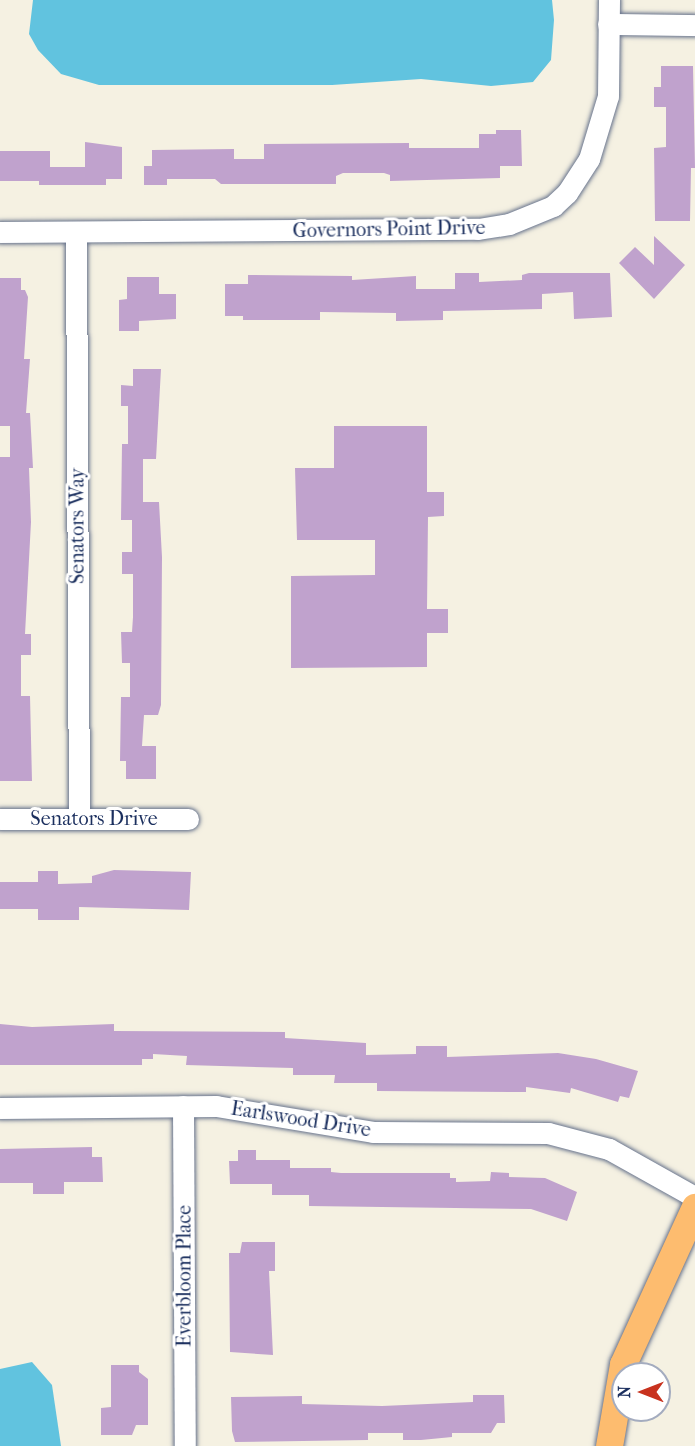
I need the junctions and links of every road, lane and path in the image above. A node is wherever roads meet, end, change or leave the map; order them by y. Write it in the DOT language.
graph roads {
  1 [pos="609,0"];
  2 [pos="609,24"];
  3 [pos="695,25"];
  4 [pos="0,232"];
  5 [pos="76,233"];
  6 [pos="79,818"];
  7 [pos="0,819"];
  8 [pos="188,819"];
  9 [pos="183,1106"];
  10 [pos="0,1108"];
  11 [pos="695,1197"];
  12 [pos="695,1207"];
  13 [pos="185,1446"];
  14 [pos="609,1446"];
  1 -- 2 [label="street, Governors Point Drive"];
  2 -- 3 [label="street"];
  2 -- 5 [label="street, Governors Point Drive"];
  4 -- 5 [label="street, Governors Point Drive"];
  5 -- 6 [label="street, Senators Way"];
  6 -- 7 [label="street, Senators Drive"];
  6 -- 8 [label="street, Senators Drive"];
  9 -- 10 [label="street, Earlswood Drive"];
  9 -- 11 [label="street, Earlswood Drive"];
  9 -- 13 [label="street, Everbloom Place"];
  12 -- 14 [label="main road"];
}
